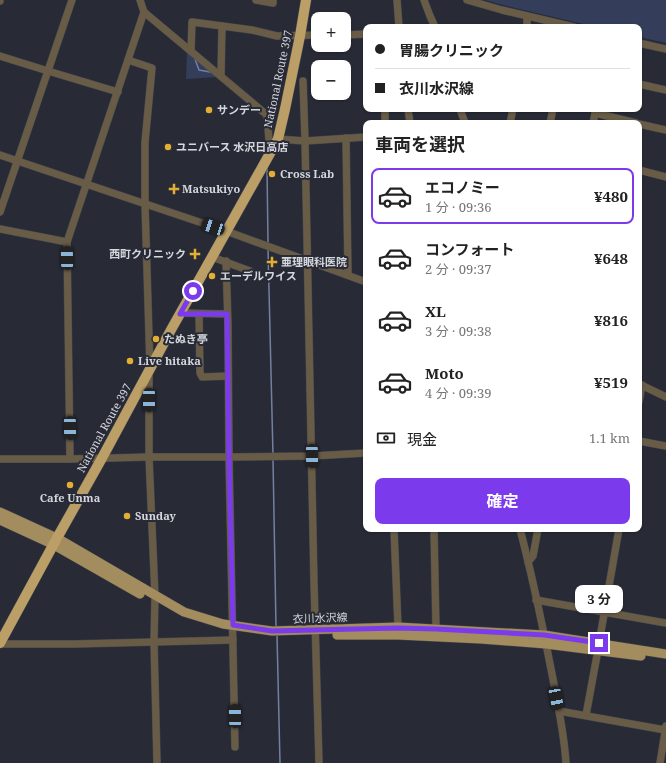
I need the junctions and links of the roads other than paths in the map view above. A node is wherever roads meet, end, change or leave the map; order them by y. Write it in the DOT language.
graph roads {
  1 [pos="72,0"];
  2 [pos="140,0"];
  3 [pos="256,0"];
  4 [pos="273,0"];
  5 [pos="306,0"];
  6 [pos="396,0"];
  7 [pos="424,0"];
  8 [pos="467,0"];
  9 [pos="144,12"];
  10 [pos="527,16"];
  11 [pos="399,24"];
  12 [pos="434,24"];
  13 [pos="527,24"];
  14 [pos="561,24"];
  15 [pos="222,26"];
  16 [pos="363,34"];
  17 [pos="311,35"];
  18 [pos="351,35"];
  19 [pos="300,36"];
  20 [pos="642,43"];
  21 [pos="666,49"];
  22 [pos="191,51"];
  23 [pos="0,56"];
  24 [pos="128,60"];
  25 [pos="48,72"];
  26 [pos="221,76"];
  27 [pos="304,81"];
  28 [pos="642,85"];
  29 [pos="666,90"];
  30 [pos="118,92"];
  31 [pos="599,112"];
  32 [pos="623,120"];
  33 [pos="642,125"];
  34 [pos="666,130"];
  35 [pos="363,137"];
  36 [pos="278,138"];
  37 [pos="346,138"];
  38 [pos="306,141"];
  39 [pos="270,153"];
  40 [pos="0,155"];
  41 [pos="18,161"];
  42 [pos="642,171"];
  43 [pos="666,177"];
  44 [pos="86,184"];
  45 [pos="145,204"];
  46 [pos="0,212"];
  47 [pos="0,229"];
  48 [pos="226,231"];
  49 [pos="67,242"];
  50 [pos="212,257"];
  51 [pos="307,260"];
  52 [pos="226,262"];
  53 [pos="250,271"];
  54 [pos="348,275"];
  55 [pos="363,281"];
  56 [pos="180,314"];
  57 [pos="200,314"];
  58 [pos="227,314"];
  59 [pos="149,370"];
  60 [pos="228,376"];
  61 [pos="642,385"];
  62 [pos="666,397"];
  63 [pos="642,442"];
  64 [pos="666,446"];
  65 [pos="363,453"];
  66 [pos="312,456"];
  67 [pos="149,457"];
  68 [pos="229,457"];
  69 [pos="102,458"];
  70 [pos="0,459"];
  71 [pos="70,459"];
  72 [pos="0,512"];
  73 [pos="0,520"];
  74 [pos="394,532"];
  75 [pos="434,532"];
  76 [pos="521,532"];
  77 [pos="537,532"];
  78 [pos="618,532"];
  79 [pos="55,541"];
  80 [pos="528,562"];
  81 [pos="155,599"];
  82 [pos="536,600"];
  83 [pos="605,612"];
  84 [pos="666,623"];
  85 [pos="398,628"];
  86 [pos="436,629"];
  87 [pos="233,632"];
  88 [pos="316,633"];
  89 [pos="545,639"];
  90 [pos="154,642"];
  91 [pos="0,644"];
  92 [pos="598,647"];
  93 [pos="666,654"];
  94 [pos="666,659"];
  95 [pos="559,711"];
  96 [pos="586,715"];
  97 [pos="666,728"];
  98 [pos="236,747"];
  99 [pos="157,763"];
  100 [pos="319,763"];
  101 [pos="566,763"];
  102 [pos="660,763"];
  1 -- 25 [label="street"];
  2 -- 9 [label="street"];
  3 -- 4 [label="street"];
  5 -- 19 [label="highway, National Route 397"];
  6 -- 11 [label="street"];
  7 -- 12 [label="street"];
  8 -- 10 [label="street"];
  9 -- 22 [label="street"];
  9 -- 24 [label="street"];
  10 -- 13 [label="street"];
  10 -- 14 [label="street"];
  15 -- 19 [label="street"];
  15 -- 22 [label="street"];
  15 -- 26 [label="street"];
  16 -- 18 [label="street"];
  17 -- 19 [label="street"];
  19 -- 36 [label="highway, National Route 397"];
  20 -- 21 [label="street"];
  22 -- 26 [label="street"];
  23 -- 25 [label="street"];
  24 -- 30 [label="street"];
  24 -- 45 [label="street"];
  25 -- 30 [label="street"];
  25 -- 41 [label="street"];
  26 -- 39 [label="street"];
  27 -- 38 [label="street"];
  28 -- 29 [label="street"];
  30 -- 44 [label="street"];
  31 -- 32 [label="street"];
  33 -- 34 [label="street"];
  35 -- 37 [label="street"];
  36 -- 38 [label="street"];
  36 -- 39 [label="highway, National Route 397"];
  37 -- 38 [label="street"];
  37 -- 54 [label="street"];
  38 -- 51 [label="street"];
  39 -- 48 [label="highway, National Route 397"];
  40 -- 41 [label="street"];
  41 -- 44 [label="street"];
  41 -- 46 [label="street"];
  42 -- 43 [label="street"];
  44 -- 45 [label="street"];
  44 -- 49 [label="street"];
  45 -- 48 [label="street"];
  45 -- 59 [label="street"];
  47 -- 49 [label="street"];
  48 -- 50 [label="highway, National Route 397"];
  48 -- 51 [label="street"];
  49 -- 71 [label="street"];
  50 -- 52 [label="street"];
  50 -- 56 [label="highway, National Route 397"];
  51 -- 54 [label="street"];
  51 -- 66 [label="street"];
  52 -- 53 [label="street"];
  52 -- 58 [label="street"];
  54 -- 55 [label="street"];
  56 -- 57 [label="street"];
  56 -- 59 [label="highway, National Route 397"];
  57 -- 58 [label="street"];
  57 -- 60 [label="street"];
  58 -- 60 [label="street"];
  59 -- 67 [label="street"];
  59 -- 69 [label="highway, National Route 397"];
  60 -- 68 [label="street"];
  61 -- 62 [label="street"];
  63 -- 64 [label="street"];
  65 -- 66 [label="street"];
  66 -- 68 [label="street"];
  66 -- 88 [label="street"];
  67 -- 68 [label="street"];
  67 -- 69 [label="street"];
  67 -- 81 [label="street"];
  68 -- 87 [label="street"];
  69 -- 71 [label="street"];
  69 -- 79 [label="highway, National Route 397"];
  70 -- 71 [label="street"];
  72 -- 79 [label="main road, 衣川水沢線"];
  73 -- 79 [label="main road, 衣川水沢線"];
  74 -- 85 [label="street"];
  75 -- 86 [label="street"];
  76 -- 80 [label="street"];
  77 -- 80 [label="street"];
  78 -- 83 [label="street"];
  79 -- 81 [label="main road, 衣川水沢線"];
  79 -- 91 [label="highway, National Route 397"];
  80 -- 82 [label="street"];
  81 -- 87 [label="main road, 衣川水沢線"];
  81 -- 90 [label="street"];
  82 -- 83 [label="street"];
  82 -- 89 [label="street"];
  83 -- 84 [label="street"];
  83 -- 92 [label="street"];
  85 -- 86 [label="main road, 衣川水沢線"];
  85 -- 88 [label="main road, 衣川水沢線"];
  86 -- 89 [label="main road, 衣川水沢線"];
  87 -- 88 [label="main road, 衣川水沢線"];
  87 -- 90 [label="street"];
  87 -- 98 [label="street"];
  88 -- 89 [label="main road, 衣川水沢線"];
  88 -- 100 [label="street"];
  89 -- 92 [label="main road, 衣川水沢線"];
  89 -- 95 [label="street"];
  90 -- 91 [label="street"];
  90 -- 99 [label="street"];
  92 -- 93 [label="main road, 衣川水沢線"];
  92 -- 94 [label="main road, 衣川水沢線"];
  92 -- 96 [label="street"];
  95 -- 96 [label="street"];
  95 -- 101 [label="street"];
  96 -- 97 [label="street"];
  97 -- 102 [label="street"];
}
